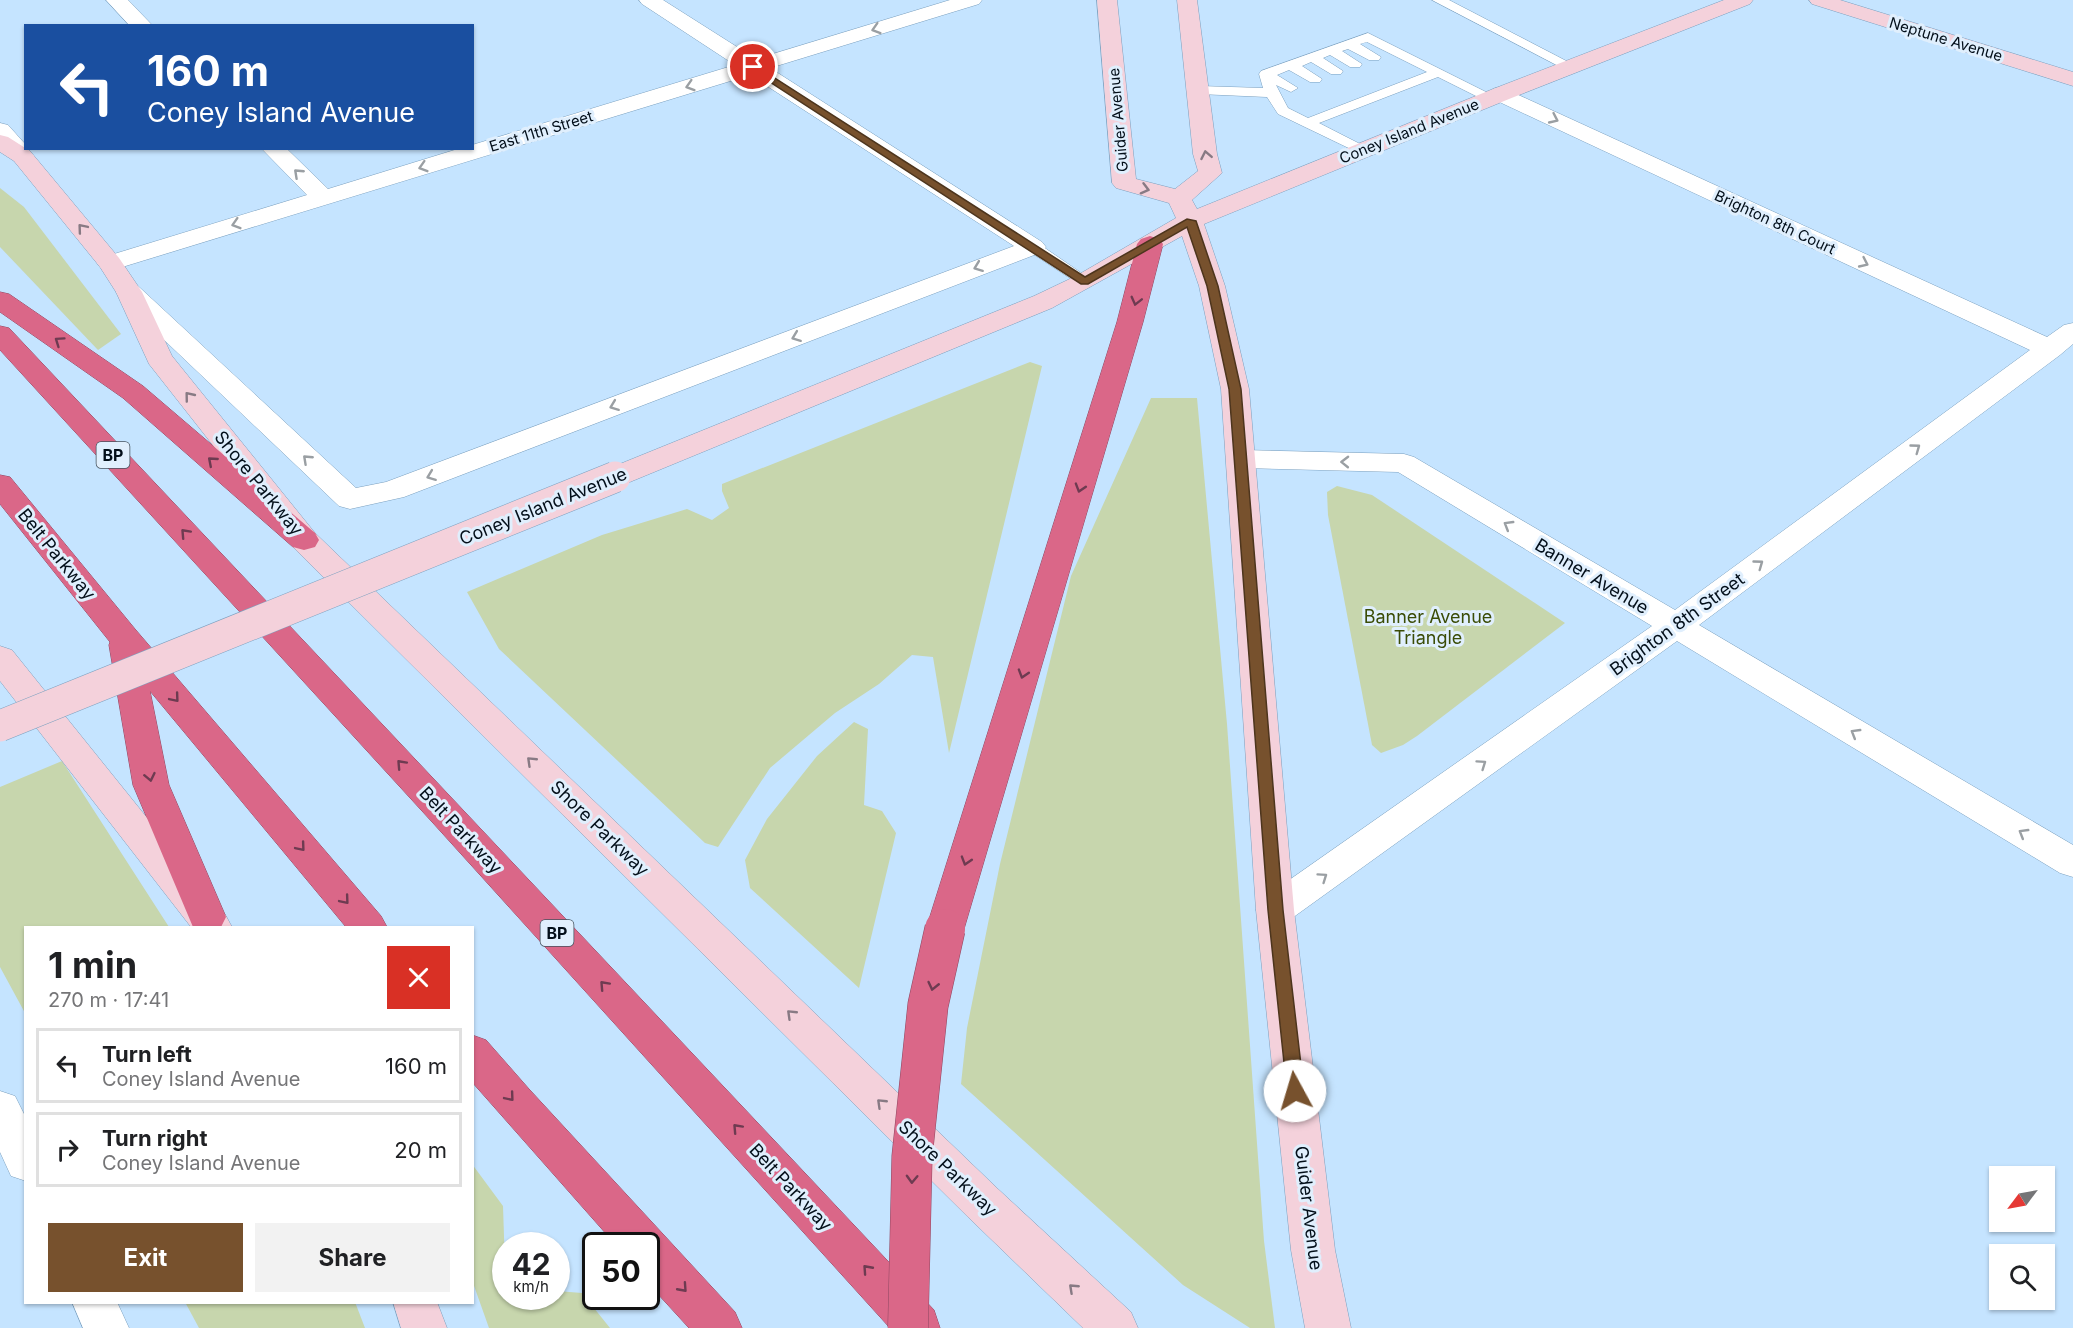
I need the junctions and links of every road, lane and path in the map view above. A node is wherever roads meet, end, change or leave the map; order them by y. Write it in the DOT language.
graph roads {
  1 [pos="116,0"];
  2 [pos="649,0"];
  3 [pos="972,0"];
  4 [pos="1107,0"];
  5 [pos="1187,0"];
  6 [pos="1439,0"];
  7 [pos="1743,0"];
  8 [pos="1819,0"];
  9 [pos="898,5"];
  10 [pos="919,16"];
  11 [pos="141,24"];
  12 [pos="1349,44"];
  13 [pos="1331,50"];
  14 [pos="1311,57"];
  15 [pos="1374,57"];
  16 [pos="1355,64"];
  17 [pos="1290,65"];
  18 [pos="753,67"];
  19 [pos="1571,67"];
  20 [pos="1335,72"];
  21 [pos="1439,72"];
  22 [pos="1266,74"];
  23 [pos="1315,79"];
  24 [pos="2073,79"];
  25 [pos="1384,80"];
  26 [pos="1401,80"];
  27 [pos="1364,87"];
  28 [pos="1291,88"];
  29 [pos="1199,90"];
  30 [pos="1271,93"];
  31 [pos="1344,95"];
  32 [pos="1379,95"];
  33 [pos="1496,96"];
  34 [pos="1358,103"];
  35 [pos="1319,104"];
  36 [pos="1334,112"];
  37 [pos="1307,123"];
  38 [pos="0,130"];
  39 [pos="0,142"];
  40 [pos="274,150"];
  41 [pos="1361,150"];
  42 [pos="22,156"];
  43 [pos="324,198"];
  44 [pos="1185,210"];
  45 [pos="1150,244"];
  46 [pos="1033,247"];
  47 [pos="110,263"];
  48 [pos="1085,281"];
  49 [pos="129,292"];
  50 [pos="0,300"];
  51 [pos="0,334"];
  52 [pos="2061,340"];
  53 [pos="1242,459"];
  54 [pos="0,484"];
  55 [pos="304,540"];
  56 [pos="1676,626"];
  57 [pos="124,637"];
  58 [pos="0,658"];
  59 [pos="0,726"];
  60 [pos="2073,863"];
  61 [pos="1275,910"];
  62 [pos="210,922"];
  63 [pos="367,926"];
  64 [pos="474,1054"];
  65 [pos="0,1109"];
  66 [pos="24,1158"];
  67 [pos="632,1232"];
  68 [pos="660,1263"];
  69 [pos="95,1304"];
  70 [pos="416,1304"];
  71 [pos="106,1328"];
  72 [pos="424,1328"];
  73 [pos="719,1328"];
  74 [pos="908,1328"];
  75 [pos="921,1328"];
  76 [pos="1115,1328"];
  77 [pos="1328,1328"];
  1 -- 11 [label="street"];
  2 -- 18 [label="street"];
  3 -- 10 [label="street, East 11th Street"];
  4 -- 44 [label="main road, Guider Avenue, one-way"];
  5 -- 29 [label="main road"];
  6 -- 19 [label="lane"];
  7 -- 19 [label="main road, Coney Island Avenue"];
  8 -- 24 [label="main road, Neptune Avenue"];
  9 -- 10 [label="street"];
  10 -- 18 [label="street, East 11th Street, one-way"];
  12 -- 13 [label="lane"];
  12 -- 15 [label="lane"];
  12 -- 21 [label="lane"];
  13 -- 14 [label="lane"];
  13 -- 16 [label="lane"];
  14 -- 17 [label="lane"];
  14 -- 20 [label="lane"];
  17 -- 22 [label="lane"];
  17 -- 23 [label="lane"];
  18 -- 43 [label="street, East 11th Street, one-way"];
  18 -- 46 [label="street"];
  19 -- 33 [label="main road, Coney Island Avenue"];
  21 -- 26 [label="lane"];
  21 -- 33 [label="lane"];
  22 -- 28 [label="lane"];
  22 -- 30 [label="lane"];
  25 -- 26 [label="lane"];
  26 -- 32 [label="lane"];
  27 -- 32 [label="lane"];
  29 -- 30 [label="lane"];
  44 -- 29 [label="main road, one-way"];
  30 -- 37 [label="lane"];
  31 -- 34 [label="lane"];
  32 -- 34 [label="lane"];
  33 -- 41 [label="main road, Coney Island Avenue"];
  33 -- 52 [label="street, Brighton 8th Court, one-way"];
  34 -- 36 [label="lane"];
  35 -- 36 [label="lane"];
  36 -- 37 [label="lane"];
  37 -- 41 [label="lane"];
  38 -- 42 [label="street, Shore Parkway"];
  39 -- 42 [label="main road, Shore Parkway"];
  43 -- 40 [label="street, one-way"];
  41 -- 44 [label="main road, Coney Island Avenue"];
  47 -- 42 [label="main road, Shore Parkway, one-way"];
  43 -- 47 [label="street, East 11th Street, one-way"];
  44 -- 45 [label="main road, Coney Island Avenue"];
  44 -- 53 [label="main road, Guider Avenue"];
  45 -- 48 [label="main road, Coney Island Avenue"];
  45 -- 74 [label="highway, one-way, bridge"];
  46 -- 48 [label="lane"];
  46 -- 49 [label="street, Shore Parkway, one-way"];
  47 -- 49 [label="main road, Shore Parkway"];
  48 -- 59 [label="main road, Coney Island Avenue, bridge"];
  55 -- 49 [label="main road, Shore Parkway, one-way"];
  55 -- 50 [label="highway, one-way"];
  75 -- 51 [label="highway, Belt Parkway / BP, one-way"];
  56 -- 52 [label="street, Brighton 8th Street, one-way"];
  56 -- 53 [label="street, Banner Avenue, one-way"];
  53 -- 61 [label="main road, Guider Avenue"];
  54 -- 57 [label="highway, Belt Parkway"];
  76 -- 55 [label="main road, Shore Parkway, one-way"];
  60 -- 56 [label="street, Banner Avenue, one-way"];
  61 -- 56 [label="street, Brighton 8th Street, one-way"];
  57 -- 62 [label="highway, one-way"];
  57 -- 63 [label="highway, Belt Parkway, one-way"];
  58 -- 62 [label="main road"];
  61 -- 77 [label="main road, Guider Avenue"];
  64 -- 67 [label="highway, one-way"];
  65 -- 66 [label="street"];
  68 -- 73 [label="highway, one-way"];
  69 -- 71 [label="street"];
  70 -- 72 [label="main road"];
}
